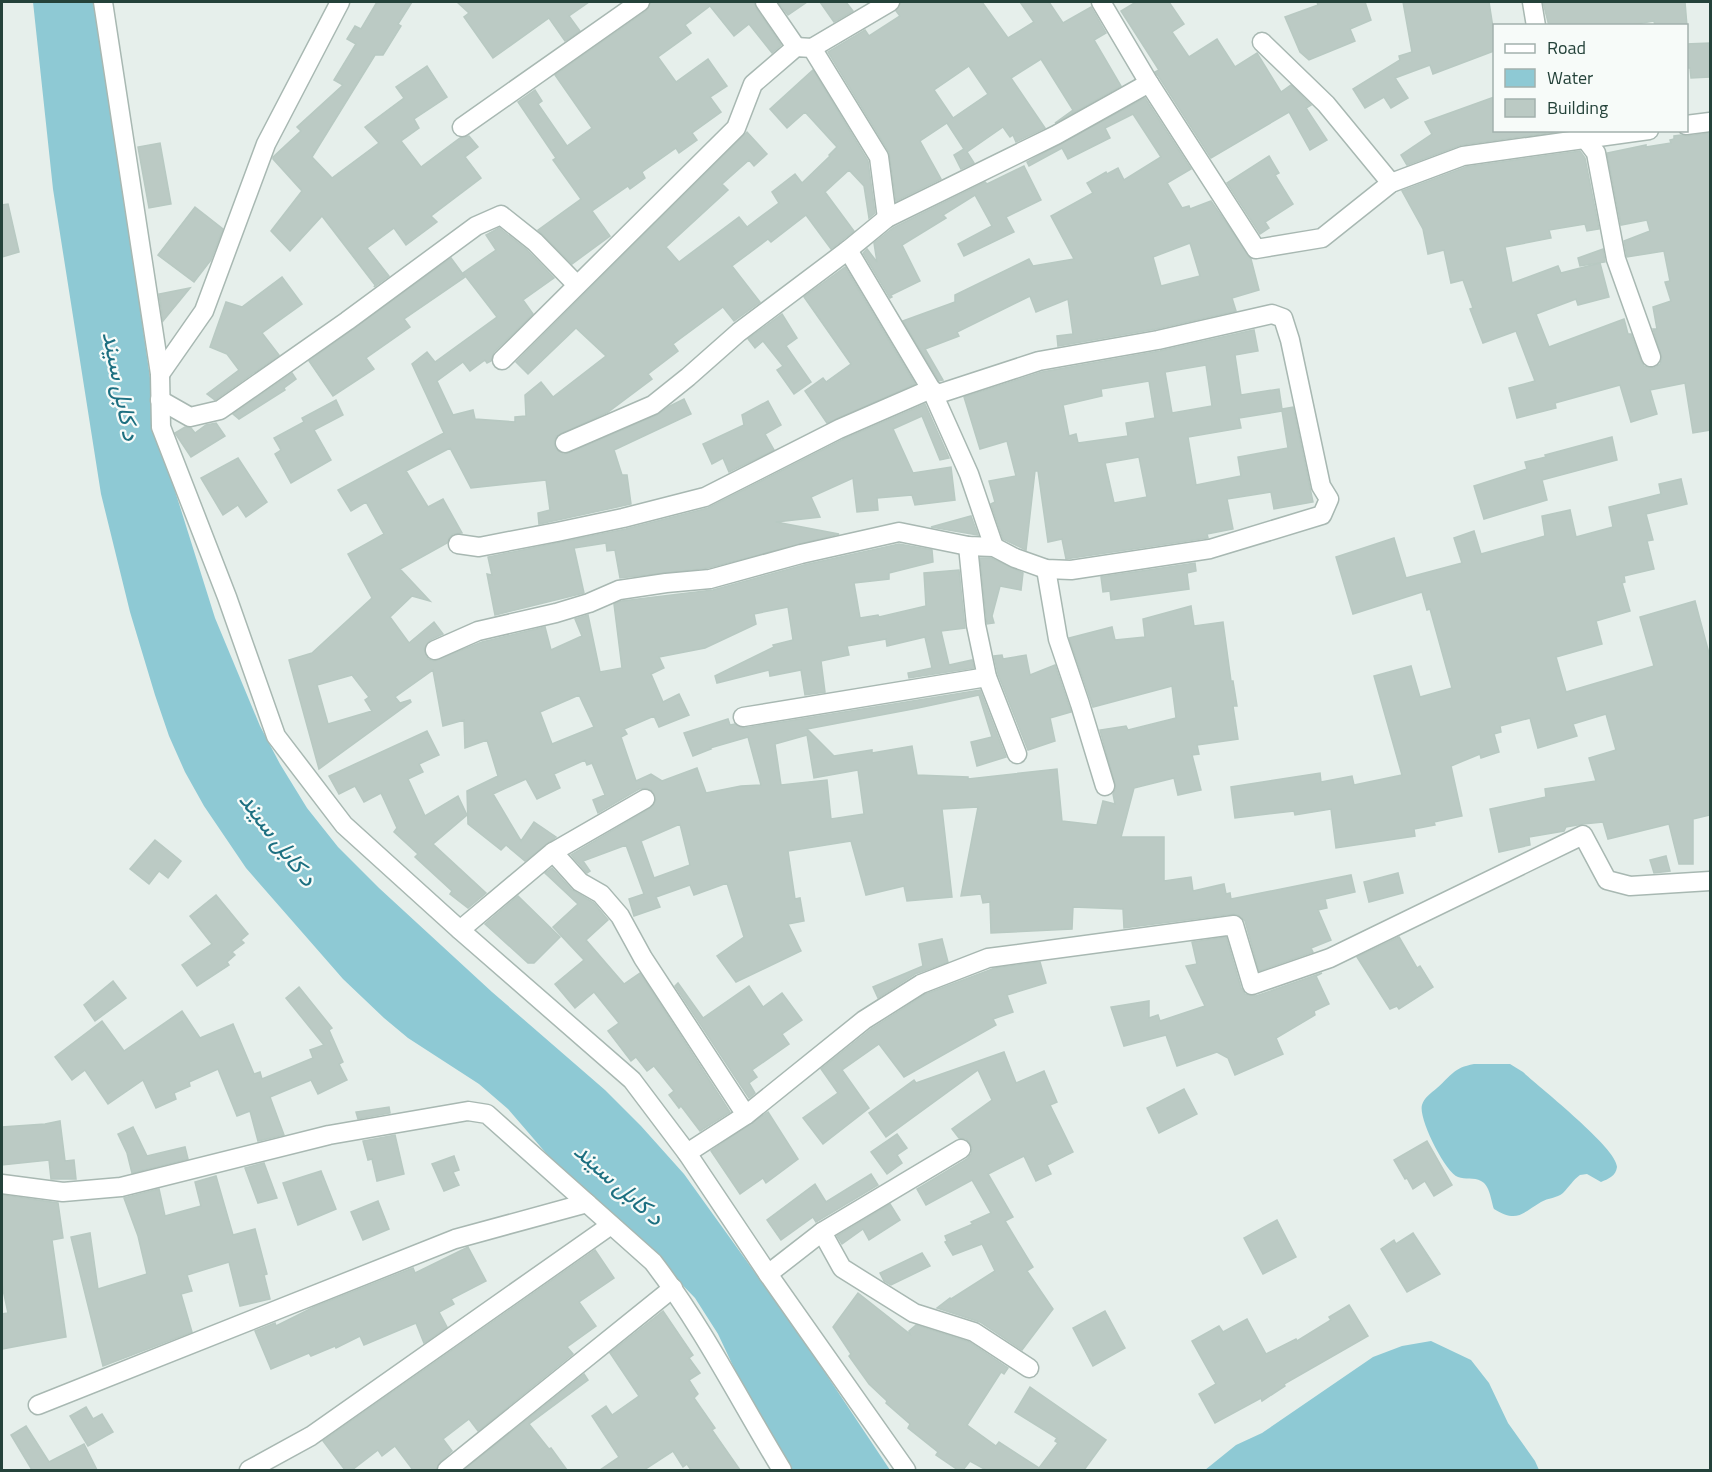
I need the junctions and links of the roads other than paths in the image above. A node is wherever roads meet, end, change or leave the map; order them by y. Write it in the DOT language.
graph roads {
  1 [pos="103,2"];
  2 [pos="340,2"];
  3 [pos="640,2"];
  4 [pos="767,2"];
  5 [pos="890,2"];
  6 [pos="1101,2"];
  7 [pos="1532,2"];
  8 [pos="1536,24"];
  9 [pos="1262,42"];
  10 [pos="804,48"];
  11 [pos="1149,83"];
  12 [pos="1710,122"];
  13 [pos="1688,125"];
  14 [pos="462,127"];
  15 [pos="1623,132"];
  16 [pos="1583,135"];
  17 [pos="1391,183"];
  18 [pos="887,218"];
  19 [pos="848,250"];
  20 [pos="577,285"];
  21 [pos="1651,357"];
  22 [pos="502,360"];
  23 [pos="160,374"];
  24 [pos="931,389"];
  25 [pos="160,400"];
  26 [pos="565,443"];
  27 [pos="458,544"];
  28 [pos="968,546"];
  29 [pos="994,548"];
  30 [pos="1046,569"];
  31 [pos="435,650"];
  32 [pos="987,676"];
  33 [pos="743,717"];
  34 [pos="1017,754"];
  35 [pos="1105,786"];
  36 [pos="645,799"];
  37 [pos="553,852"];
  38 [pos="1710,881"];
  39 [pos="460,930"];
  40 [pos="746,1115"];
  41 [pos="961,1149"];
  42 [pos="687,1154"];
  43 [pos="2,1184"];
  44 [pos="587,1203"];
  45 [pos="611,1224"];
  46 [pos="822,1232"];
  47 [pos="768,1274"];
  48 [pos="673,1288"];
  49 [pos="1029,1368"];
  50 [pos="38,1404"];
  51 [pos="249,1470"];
  52 [pos="447,1470"];
  53 [pos="782,1470"];
  54 [pos="906,1470"];
  1 -- 23 [label="street"];
  2 -- 23 [label="street"];
  3 -- 14 [label="street"];
  4 -- 10 [label="street"];
  5 -- 10 [label="street"];
  6 -- 11 [label="street"];
  7 -- 8 [label="street"];
  9 -- 17 [label="street"];
  10 -- 18 [label="street"];
  10 -- 20 [label="street"];
  11 -- 17 [label="street"];
  11 -- 18 [label="street"];
  12 -- 13 [label="street"];
  15 -- 16 [label="street"];
  16 -- 17 [label="street"];
  16 -- 21 [label="street"];
  18 -- 19 [label="street"];
  19 -- 24 [label="street"];
  19 -- 26 [label="street"];
  20 -- 22 [label="street"];
  20 -- 25 [label="street"];
  23 -- 25 [label="street"];
  24 -- 27 [label="street"];
  24 -- 29 [label="street"];
  24 -- 30 [label="street"];
  25 -- 39 [label="street"];
  28 -- 29 [label="street"];
  28 -- 31 [label="street"];
  28 -- 32 [label="street"];
  29 -- 30 [label="street"];
  30 -- 35 [label="street"];
  32 -- 33 [label="street"];
  32 -- 34 [label="street"];
  36 -- 37 [label="street"];
  37 -- 39 [label="street"];
  37 -- 40 [label="street"];
  38 -- 40 [label="street"];
  39 -- 42 [label="street"];
  40 -- 42 [label="street"];
  41 -- 46 [label="street"];
  42 -- 47 [label="street"];
  43 -- 44 [label="street"];
  44 -- 45 [label="street"];
  44 -- 50 [label="street"];
  45 -- 48 [label="street"];
  45 -- 51 [label="street"];
  46 -- 47 [label="street"];
  46 -- 49 [label="street"];
  47 -- 54 [label="street"];
  48 -- 52 [label="street"];
  48 -- 53 [label="street"];
}
